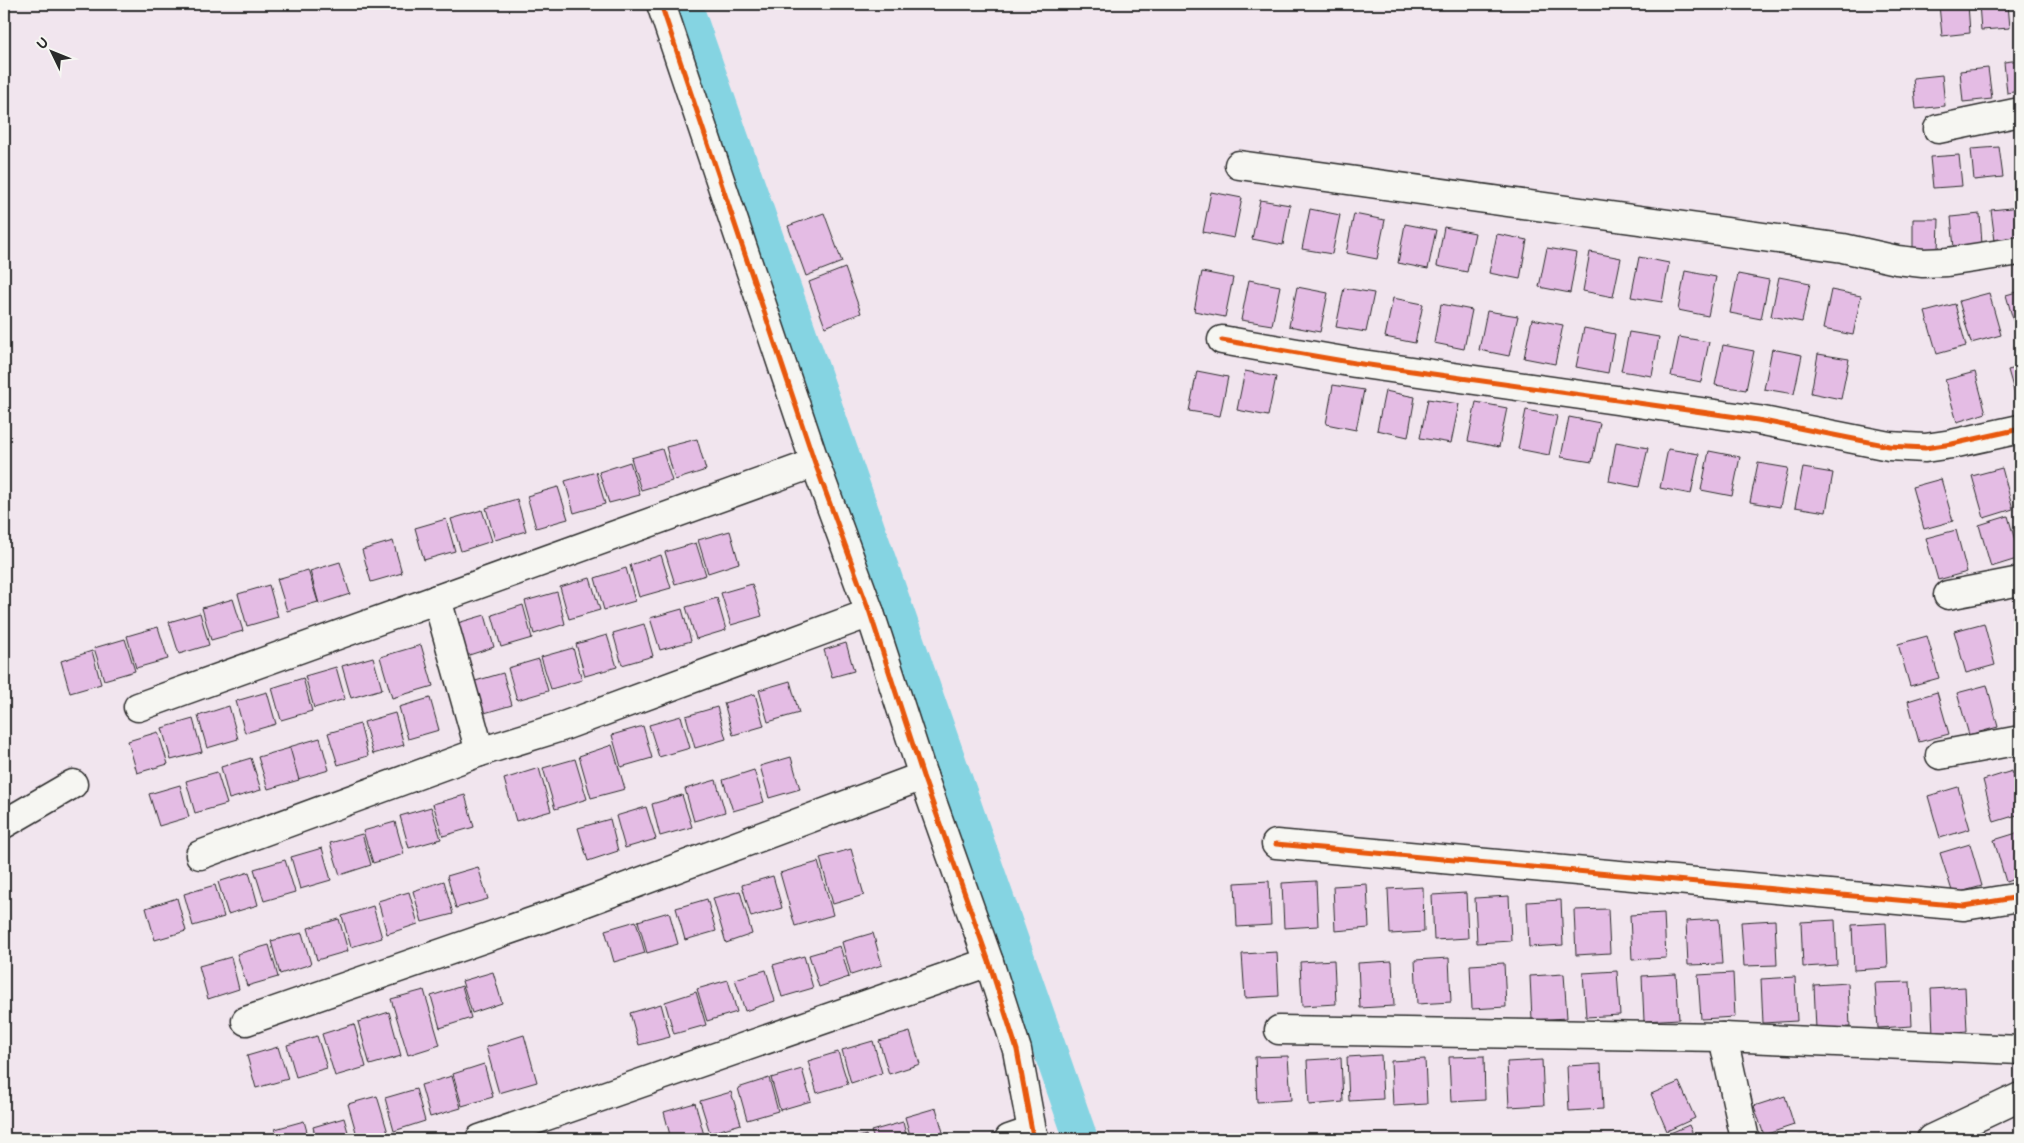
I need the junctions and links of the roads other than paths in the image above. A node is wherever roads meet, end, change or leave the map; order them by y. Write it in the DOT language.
graph roads {
  1 [pos="662,4"];
  2 [pos="2020,112"];
  3 [pos="1938,129"];
  4 [pos="1239,165"];
  5 [pos="2020,250"];
  6 [pos="1222,340"];
  7 [pos="2020,429"];
  8 [pos="815,463"];
  9 [pos="2020,581"];
  10 [pos="1948,595"];
  11 [pos="437,599"];
  12 [pos="870,613"];
  13 [pos="138,707"];
  14 [pos="2020,740"];
  15 [pos="480,752"];
  16 [pos="1940,755"];
  17 [pos="923,776"];
  18 [pos="73,784"];
  19 [pos="4,824"];
  20 [pos="1276,844"];
  21 [pos="200,855"];
  22 [pos="2020,896"];
  23 [pos="989,962"];
  24 [pos="246,1021"];
  25 [pos="1279,1030"];
  26 [pos="1723,1036"];
  27 [pos="2020,1050"];
  28 [pos="2020,1097"];
  29 [pos="1025,1136"];
  30 [pos="480,1139"];
  31 [pos="1745,1139"];
  32 [pos="1931,1139"];
  1 -- 8 [label="street"];
  2 -- 3 [label="street"];
  4 -- 5 [label="street"];
  6 -- 7 [label="street"];
  8 -- 11 [label="street"];
  8 -- 12 [label="street"];
  9 -- 10 [label="street"];
  11 -- 13 [label="street"];
  11 -- 15 [label="street"];
  12 -- 15 [label="street"];
  12 -- 17 [label="street"];
  14 -- 16 [label="street"];
  15 -- 21 [label="street"];
  17 -- 23 [label="street"];
  17 -- 24 [label="street"];
  18 -- 19 [label="street"];
  20 -- 22 [label="street"];
  23 -- 29 [label="street"];
  23 -- 30 [label="street"];
  25 -- 26 [label="street"];
  26 -- 27 [label="street"];
  26 -- 31 [label="street"];
  28 -- 32 [label="street"];
}
